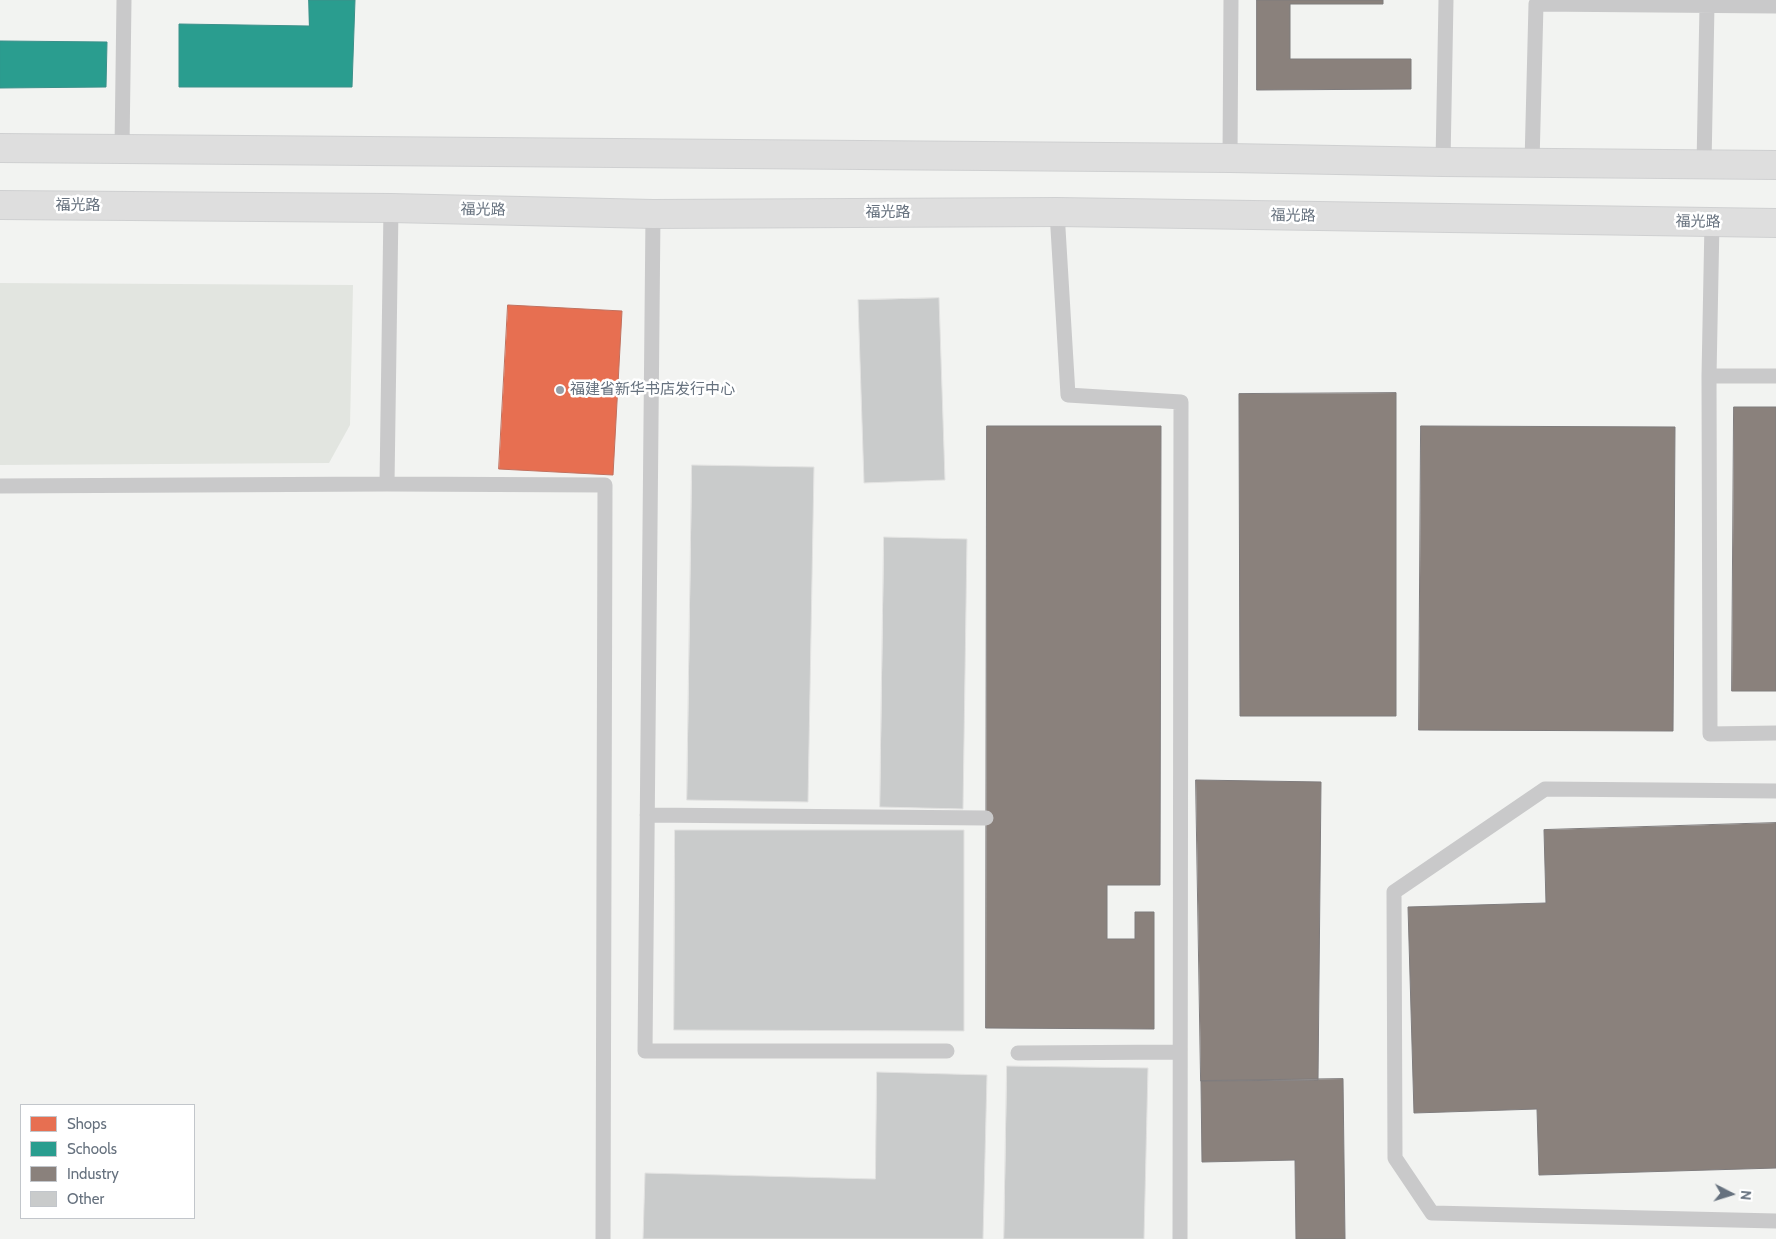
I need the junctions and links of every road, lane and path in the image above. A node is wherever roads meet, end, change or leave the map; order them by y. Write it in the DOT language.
graph roads {
  1 [pos="124,0"];
  2 [pos="1231,0"];
  3 [pos="1446,0"];
  4 [pos="1706,5"];
  5 [pos="1776,6"];
  6 [pos="0,148"];
  7 [pos="122,148"];
  8 [pos="1230,158"];
  9 [pos="1443,162"];
  10 [pos="1532,163"];
  11 [pos="1704,165"];
  12 [pos="1776,165"];
  13 [pos="0,205"];
  14 [pos="391,208"];
  15 [pos="1057,212"];
  16 [pos="654,214"];
  17 [pos="1712,222"];
  18 [pos="1776,223"];
  19 [pos="1709,376"];
  20 [pos="1776,376"];
  21 [pos="387,484"];
  22 [pos="0,486"];
  23 [pos="1776,733"];
  24 [pos="1776,791"];
  25 [pos="647,816"];
  26 [pos="986,818"];
  27 [pos="947,1051"];
  28 [pos="1180,1052"];
  29 [pos="1018,1053"];
  30 [pos="1776,1221"];
  31 [pos="603,1239"];
  32 [pos="1180,1239"];
  1 -- 7 [label="lane"];
  2 -- 8 [label="lane"];
  3 -- 9 [label="lane"];
  4 -- 5 [label="lane"];
  4 -- 10 [label="lane"];
  4 -- 11 [label="lane"];
  6 -- 7 [label="main road"];
  7 -- 8 [label="main road"];
  8 -- 9 [label="main road"];
  9 -- 10 [label="main road"];
  10 -- 11 [label="main road"];
  11 -- 12 [label="main road"];
  13 -- 14 [label="main road, 福光路"];
  14 -- 16 [label="main road, 福光路"];
  14 -- 21 [label="lane"];
  15 -- 16 [label="main road, 福光路"];
  15 -- 17 [label="main road, 福光路"];
  15 -- 28 [label="lane"];
  16 -- 25 [label="lane"];
  17 -- 18 [label="main road, 福光路"];
  17 -- 19 [label="lane"];
  19 -- 20 [label="lane"];
  19 -- 23 [label="lane"];
  21 -- 22 [label="lane"];
  21 -- 31 [label="lane"];
  24 -- 30 [label="lane"];
  25 -- 26 [label="lane"];
  25 -- 27 [label="lane"];
  28 -- 29 [label="lane"];
  28 -- 32 [label="lane"];
}
